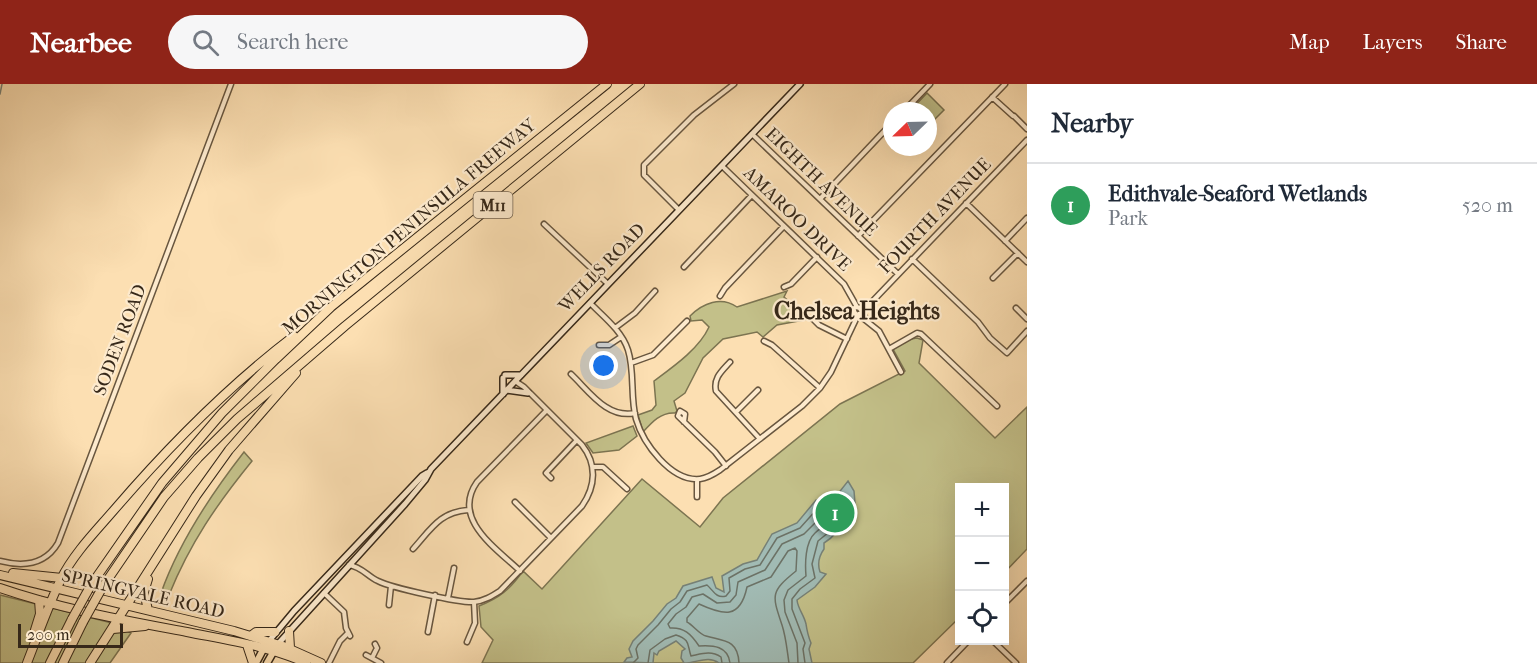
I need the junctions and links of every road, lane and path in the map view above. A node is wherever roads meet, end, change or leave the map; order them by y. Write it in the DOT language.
graph roads {
  1 [pos="231,84"];
  2 [pos="607,84"];
  3 [pos="640,84"];
  4 [pos="734,84"];
  5 [pos="800,84"];
  6 [pos="930,84"];
  7 [pos="1005,84"];
  8 [pos="993,97"];
  9 [pos="913,102"];
  10 [pos="1027,129"];
  11 [pos="883,132"];
  12 [pos="752,134"];
  13 [pos="1027,140"];
  14 [pos="722,166"];
  15 [pos="752,195"];
  16 [pos="820,199"];
  17 [pos="966,203"];
  18 [pos="679,210"];
  19 [pos="1027,218"];
  20 [pos="544,224"];
  21 [pos="784,226"];
  22 [pos="858,236"];
  23 [pos="1005,241"];
  24 [pos="1018,253"];
  25 [pos="817,257"];
  26 [pos="912,259"];
  27 [pos="1027,262"];
  28 [pos="684,267"];
  29 [pos="898,274"];
  30 [pos="993,278"];
  31 [pos="608,284"];
  32 [pos="784,287"];
  33 [pos="656,291"];
  34 [pos="720,296"];
  35 [pos="589,303"];
  36 [pos="330,307"];
  37 [pos="1016,308"];
  38 [pos="858,312"];
  39 [pos="813,319"];
  40 [pos="1027,319"];
  41 [pos="864,320"];
  42 [pos="687,321"];
  43 [pos="856,322"];
  44 [pos="870,324"];
  45 [pos="345,326"];
  46 [pos="615,328"];
  47 [pos="851,329"];
  48 [pos="1027,331"];
  49 [pos="621,337"];
  50 [pos="846,339"];
  51 [pos="764,341"];
  52 [pos="599,345"];
  53 [pos="888,349"];
  54 [pos="730,362"];
  55 [pos="631,363"];
  56 [pos="901,372"];
  57 [pos="571,374"];
  58 [pos="521,375"];
  59 [pos="513,383"];
  60 [pos="820,388"];
  61 [pos="758,390"];
  62 [pos="504,392"];
  63 [pos="526,392"];
  64 [pos="997,406"];
  65 [pos="546,411"];
  66 [pos="736,412"];
  67 [pos="635,413"];
  68 [pos="684,422"];
  69 [pos="760,439"];
  70 [pos="577,440"];
  71 [pos="726,465"];
  72 [pos="593,467"];
  73 [pos="427,473"];
  74 [pos="551,478"];
  75 [pos="697,480"];
  76 [pos="627,489"];
  77 [pos="697,497"];
  78 [pos="515,502"];
  79 [pos="468,510"];
  80 [pos="551,538"];
  81 [pos="164,548"];
  82 [pos="413,549"];
  83 [pos="357,556"];
  84 [pos="0,561"];
  85 [pos="349,565"];
  86 [pos="360,568"];
  87 [pos="454,568"];
  88 [pos="520,571"];
  89 [pos="0,573"];
  90 [pos="62,578"];
  91 [pos="1027,580"];
  92 [pos="391,586"];
  93 [pos="0,588"];
  94 [pos="58,589"];
  95 [pos="324,592"];
  96 [pos="435,595"];
  97 [pos="448,598"];
  98 [pos="1009,599"];
  99 [pos="39,600"];
  100 [pos="474,602"];
  101 [pos="51,603"];
  102 [pos="388,605"];
  103 [pos="127,606"];
  104 [pos="148,610"];
  105 [pos="118,618"];
  106 [pos="153,625"];
  107 [pos="113,629"];
  108 [pos="289,631"];
  109 [pos="428,632"];
  110 [pos="275,633"];
  111 [pos="250,635"];
  112 [pos="268,641"];
  113 [pos="467,642"];
  114 [pos="375,644"];
  115 [pos="247,645"];
  116 [pos="964,645"];
  117 [pos="997,645"];
  118 [pos="276,648"];
  119 [pos="290,648"];
  120 [pos="264,649"];
  121 [pos="366,655"];
  122 [pos="372,658"];
  123 [pos="26,663"];
  124 [pos="50,663"];
  125 [pos="63,663"];
  126 [pos="90,663"];
  127 [pos="255,663"];
  128 [pos="267,663"];
  129 [pos="306,663"];
  130 [pos="321,663"];
  131 [pos="329,663"];
  132 [pos="381,663"];
  133 [pos="947,663"];
  134 [pos="1016,663"];
  1 -- 84 [label="street, SODEN ROAD"];
  2 -- 36 [label="highway, MORNINGTON PENINSULA FREEWAY / M11"];
  3 -- 45 [label="highway, MORNINGTON PENINSULA FREEWAY / M11"];
  4 -- 18 [label="street"];
  5 -- 12 [label="main road, WELLS ROAD"];
  6 -- 9 [label="street"];
  7 -- 8 [label="street"];
  8 -- 10 [label="street"];
  8 -- 22 [label="street"];
  11 -- 16 [label="street"];
  12 -- 14 [label="main road, WELLS ROAD"];
  12 -- 16 [label="street, EIGHTH AVENUE"];
  13 -- 17 [label="street, FOURTH AVENUE"];
  14 -- 15 [label="street, AMAROO DRIVE"];
  14 -- 18 [label="main road, WELLS ROAD"];
  15 -- 21 [label="street, AMAROO DRIVE"];
  15 -- 28 [label="street"];
  16 -- 22 [label="street, EIGHTH AVENUE"];
  17 -- 23 [label="street"];
  17 -- 26 [label="street, FOURTH AVENUE"];
  18 -- 31 [label="main road, WELLS ROAD"];
  19 -- 23 [label="street"];
  20 -- 31 [label="street"];
  21 -- 25 [label="street, AMAROO DRIVE"];
  21 -- 34 [label="street"];
  22 -- 29 [label="street, EIGHTH AVENUE"];
  23 -- 24 [label="street"];
  24 -- 27 [label="street"];
  24 -- 30 [label="street"];
  25 -- 32 [label="street"];
  25 -- 38 [label="street, AMAROO DRIVE"];
  26 -- 29 [label="street, FOURTH AVENUE"];
  26 -- 48 [label="street"];
  29 -- 38 [label="street, FOURTH AVENUE"];
  31 -- 35 [label="main road, WELLS ROAD"];
  33 -- 46 [label="street"];
  35 -- 46 [label="street"];
  35 -- 58 [label="main road, WELLS ROAD"];
  36 -- 90 [label="highway"];
  36 -- 124 [label="highway, MORNINGTON PENINSULA FREEWAY / M11, bridge"];
  37 -- 40 [label="street"];
  38 -- 41 [label="street"];
  38 -- 43 [label="street"];
  38 -- 44 [label="street"];
  38 -- 47 [label="street"];
  39 -- 50 [label="street"];
  41 -- 43 [label="street"];
  41 -- 44 [label="street"];
  42 -- 55 [label="street"];
  43 -- 47 [label="street"];
  44 -- 53 [label="street"];
  45 -- 81 [label="highway"];
  45 -- 125 [label="highway, MORNINGTON PENINSULA FREEWAY / M11, bridge"];
  46 -- 49 [label="street"];
  47 -- 50 [label="street"];
  49 -- 52 [label="street"];
  49 -- 55 [label="street"];
  50 -- 60 [label="street"];
  51 -- 60 [label="street"];
  53 -- 56 [label="street"];
  53 -- 64 [label="street"];
  54 -- 66 [label="street"];
  55 -- 67 [label="street"];
  57 -- 67 [label="street"];
  58 -- 59 [label="main road, WELLS ROAD"];
  58 -- 62 [label="main road"];
  59 -- 62 [label="main road, WELLS ROAD"];
  59 -- 63 [label="street"];
  60 -- 69 [label="street"];
  61 -- 66 [label="street"];
  62 -- 63 [label="main road"];
  62 -- 73 [label="main road, WELLS ROAD"];
  63 -- 65 [label="street"];
  65 -- 70 [label="street"];
  65 -- 79 [label="street"];
  66 -- 69 [label="street"];
  67 -- 75 [label="street"];
  68 -- 71 [label="street"];
  69 -- 71 [label="street"];
  70 -- 72 [label="street"];
  70 -- 74 [label="street"];
  71 -- 75 [label="street"];
  72 -- 76 [label="street"];
  72 -- 80 [label="street"];
  73 -- 83 [label="main road, WELLS ROAD"];
  73 -- 110 [label="main road, WELLS ROAD"];
  75 -- 77 [label="street"];
  78 -- 80 [label="street"];
  79 -- 82 [label="street"];
  79 -- 88 [label="street"];
  80 -- 88 [label="street"];
  81 -- 103 [label="highway"];
  81 -- 104 [label="highway"];
  83 -- 85 [label="main road, WELLS ROAD"];
  83 -- 86 [label="street"];
  85 -- 86 [label="street"];
  85 -- 95 [label="main road, WELLS ROAD"];
  86 -- 92 [label="street"];
  87 -- 97 [label="street"];
  88 -- 100 [label="street"];
  89 -- 90 [label="highway"];
  89 -- 94 [label="highway, SPRINGVALE ROAD"];
  90 -- 94 [label="highway"];
  91 -- 98 [label="street"];
  92 -- 96 [label="street"];
  92 -- 102 [label="street"];
  93 -- 99 [label="highway, SPRINGVALE ROAD"];
  94 -- 101 [label="highway"];
  94 -- 103 [label="highway, SPRINGVALE ROAD"];
  95 -- 108 [label="main road, WELLS ROAD"];
  95 -- 131 [label="street"];
  96 -- 97 [label="street"];
  96 -- 109 [label="street"];
  97 -- 100 [label="street"];
  99 -- 101 [label="highway, SPRINGVALE ROAD"];
  99 -- 123 [label="highway"];
  100 -- 113 [label="street"];
  101 -- 105 [label="highway, SPRINGVALE ROAD"];
  101 -- 123 [label="highway"];
  103 -- 104 [label="highway, SPRINGVALE ROAD"];
  103 -- 105 [label="highway"];
  104 -- 111 [label="highway, SPRINGVALE ROAD"];
  105 -- 106 [label="highway, SPRINGVALE ROAD"];
  105 -- 107 [label="highway"];
  106 -- 107 [label="highway"];
  106 -- 115 [label="highway, SPRINGVALE ROAD"];
  107 -- 126 [label="highway"];
  108 -- 118 [label="main road, WELLS ROAD"];
  108 -- 119 [label="highway"];
  110 -- 111 [label="highway"];
  110 -- 112 [label="main road, WELLS ROAD"];
  111 -- 112 [label="highway, SPRINGVALE ROAD"];
  112 -- 118 [label="highway, SPRINGVALE ROAD"];
  112 -- 120 [label="main road, WELLS ROAD"];
  114 -- 122 [label="street"];
  115 -- 120 [label="highway, SPRINGVALE ROAD"];
  115 -- 127 [label="highway"];
  116 -- 133 [label="street"];
  117 -- 134 [label="street"];
  118 -- 119 [label="highway"];
  118 -- 120 [label="highway, SPRINGVALE ROAD"];
  118 -- 128 [label="main road, WELLS ROAD"];
  118 -- 129 [label="highway"];
  119 -- 130 [label="highway"];
  120 -- 127 [label="main road, WELLS ROAD"];
  121 -- 122 [label="street"];
  122 -- 132 [label="street"];
}
